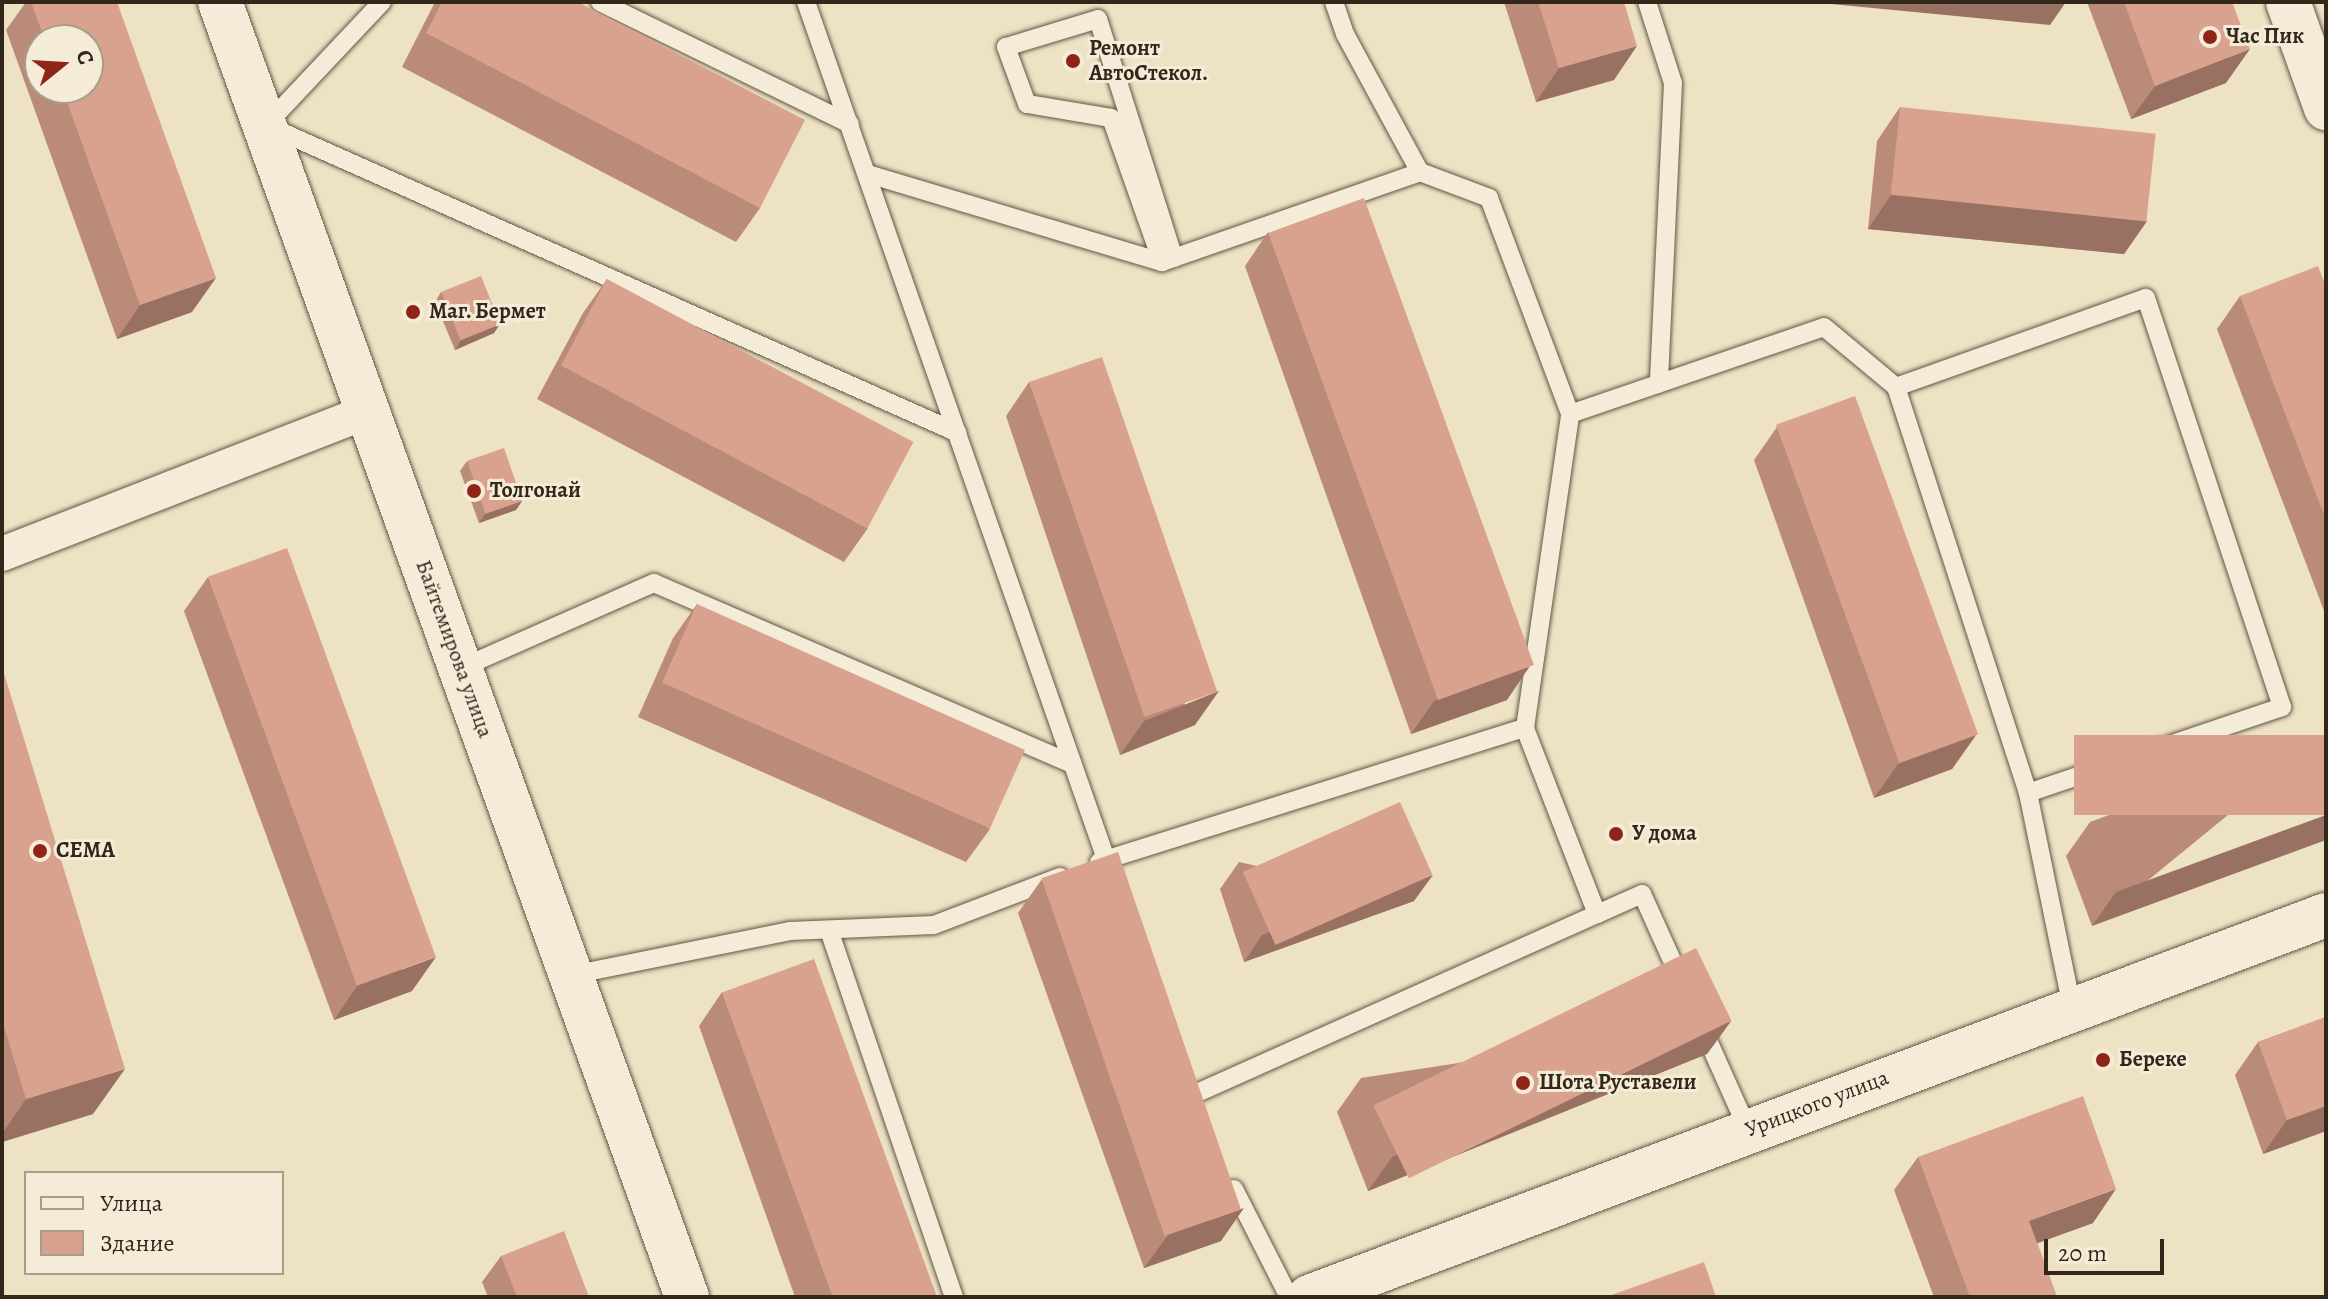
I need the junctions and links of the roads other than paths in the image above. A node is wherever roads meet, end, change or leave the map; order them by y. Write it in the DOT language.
graph roads {
  1 [pos="220,2"];
  2 [pos="382,2"];
  3 [pos="600,2"];
  4 [pos="806,2"];
  5 [pos="1334,2"];
  6 [pos="1647,2"];
  7 [pos="2288,2"];
  8 [pos="2326,108"];
  9 [pos="850,124"];
  10 [pos="266,125"];
  11 [pos="1420,172"];
  12 [pos="868,174"];
  13 [pos="1168,260"];
  14 [pos="1659,384"];
  15 [pos="1896,387"];
  16 [pos="368,411"];
  17 [pos="1570,414"];
  18 [pos="958,433"];
  19 [pos="2,554"];
  20 [pos="461,668"];
  21 [pos="1525,728"];
  22 [pos="1072,764"];
  23 [pos="2028,793"];
  24 [pos="1106,859"];
  25 [pos="1121,904"];
  26 [pos="1597,914"];
  27 [pos="2326,915"];
  28 [pos="829,930"];
  29 [pos="572,975"];
  30 [pos="2072,1007"];
  31 [pos="1189,1097"];
  32 [pos="1748,1130"];
  33 [pos="1224,1169"];
  34 [pos="687,1297"];
  35 [pos="954,1297"];
  36 [pos="1289,1297"];
  37 [pos="1309,1297"];
  1 -- 10 [label="street, Байтемирова улица"];
  2 -- 10 [label="lane"];
  3 -- 9 [label="lane"];
  4 -- 9 [label="lane"];
  5 -- 11 [label="lane"];
  6 -- 14 [label="lane"];
  7 -- 8 [label="street"];
  9 -- 12 [label="lane"];
  10 -- 16 [label="street, Байтемирова улица"];
  10 -- 18 [label="lane"];
  11 -- 13 [label="lane"];
  11 -- 17 [label="lane"];
  12 -- 13 [label="lane"];
  12 -- 18 [label="lane"];
  13 -- 13 [label="lane"];
  14 -- 15 [label="lane"];
  14 -- 17 [label="lane"];
  15 -- 23 [label="lane"];
  15 -- 23 [label="lane"];
  16 -- 19 [label="street"];
  16 -- 20 [label="street, Байтемирова улица"];
  17 -- 21 [label="lane"];
  18 -- 22 [label="lane"];
  20 -- 22 [label="lane"];
  20 -- 29 [label="street, Байтемирова улица"];
  21 -- 24 [label="lane"];
  21 -- 26 [label="lane"];
  22 -- 24 [label="lane"];
  23 -- 30 [label="lane"];
  24 -- 25 [label="lane"];
  24 -- 28 [label="lane"];
  26 -- 31 [label="lane"];
  26 -- 32 [label="lane"];
  27 -- 30 [label="street, Урицкого улица"];
  28 -- 29 [label="lane"];
  28 -- 35 [label="lane"];
  29 -- 34 [label="street, Байтемирова улица"];
  30 -- 32 [label="street, Урицкого улица"];
  32 -- 37 [label="street, Урицкого улица"];
  33 -- 36 [label="lane"];
}
